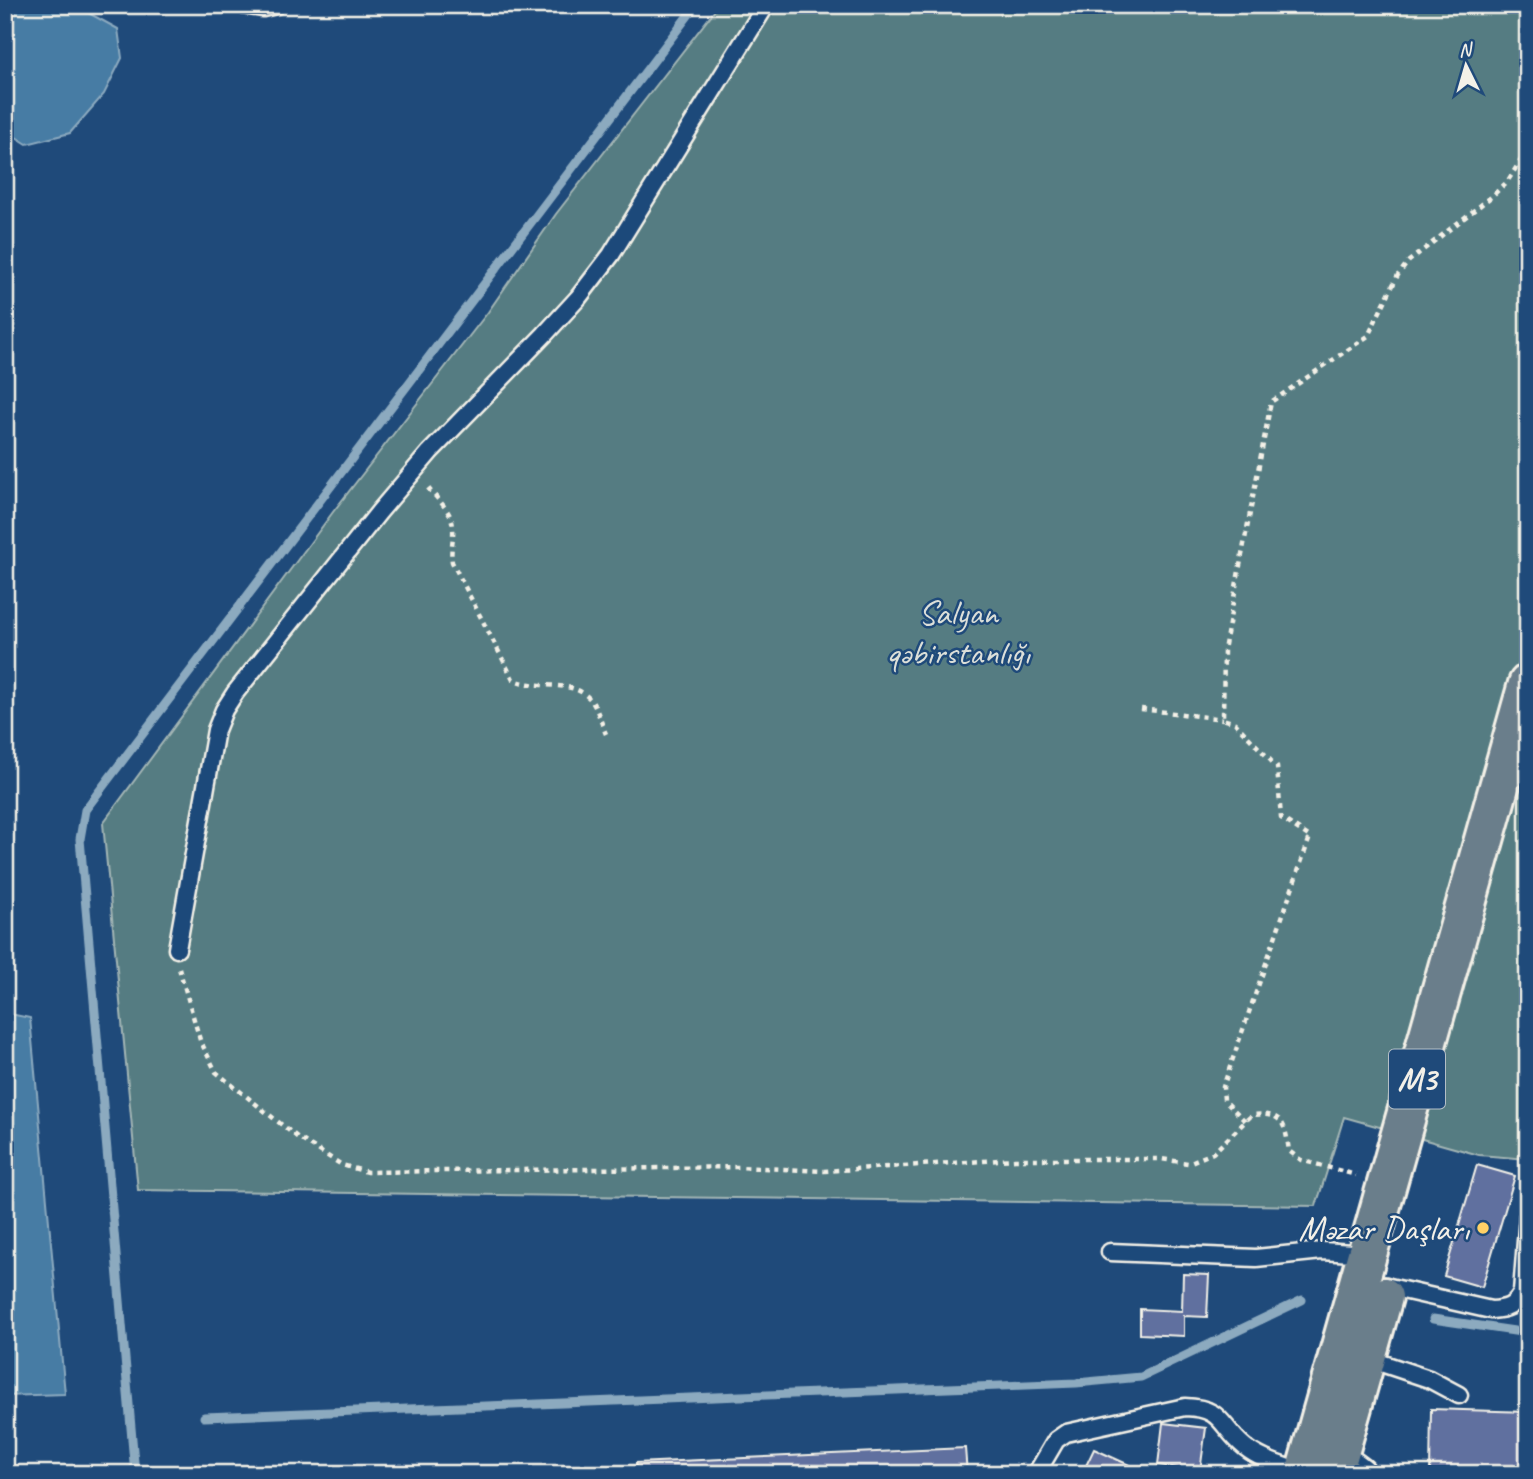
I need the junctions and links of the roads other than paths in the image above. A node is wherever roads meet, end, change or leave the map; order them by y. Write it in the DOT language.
graph roads {
  1 [pos="243,5"];
  2 [pos="276,5"];
  3 [pos="766,5"];
  4 [pos="1528,684"];
  5 [pos="1528,771"];
  6 [pos="177,949"];
  7 [pos="1528,1215"];
  8 [pos="1110,1252"];
  9 [pos="1367,1254"];
  10 [pos="1385,1286"];
  11 [pos="1366,1358"];
  12 [pos="1459,1395"];
  13 [pos="1329,1468"];
  14 [pos="1036,1474"];
  1 -- 2 [label="lane"];
  3 -- 6 [label="lane"];
  4 -- 9 [label="main road, M3"];
  5 -- 10 [label="main road"];
  7 -- 10 [label="lane"];
  8 -- 9 [label="lane"];
  9 -- 13 [label="main road, M3"];
  10 -- 11 [label="main road"];
  11 -- 12 [label="lane"];
  11 -- 13 [label="main road"];
  13 -- 14 [label="lane"];
}
